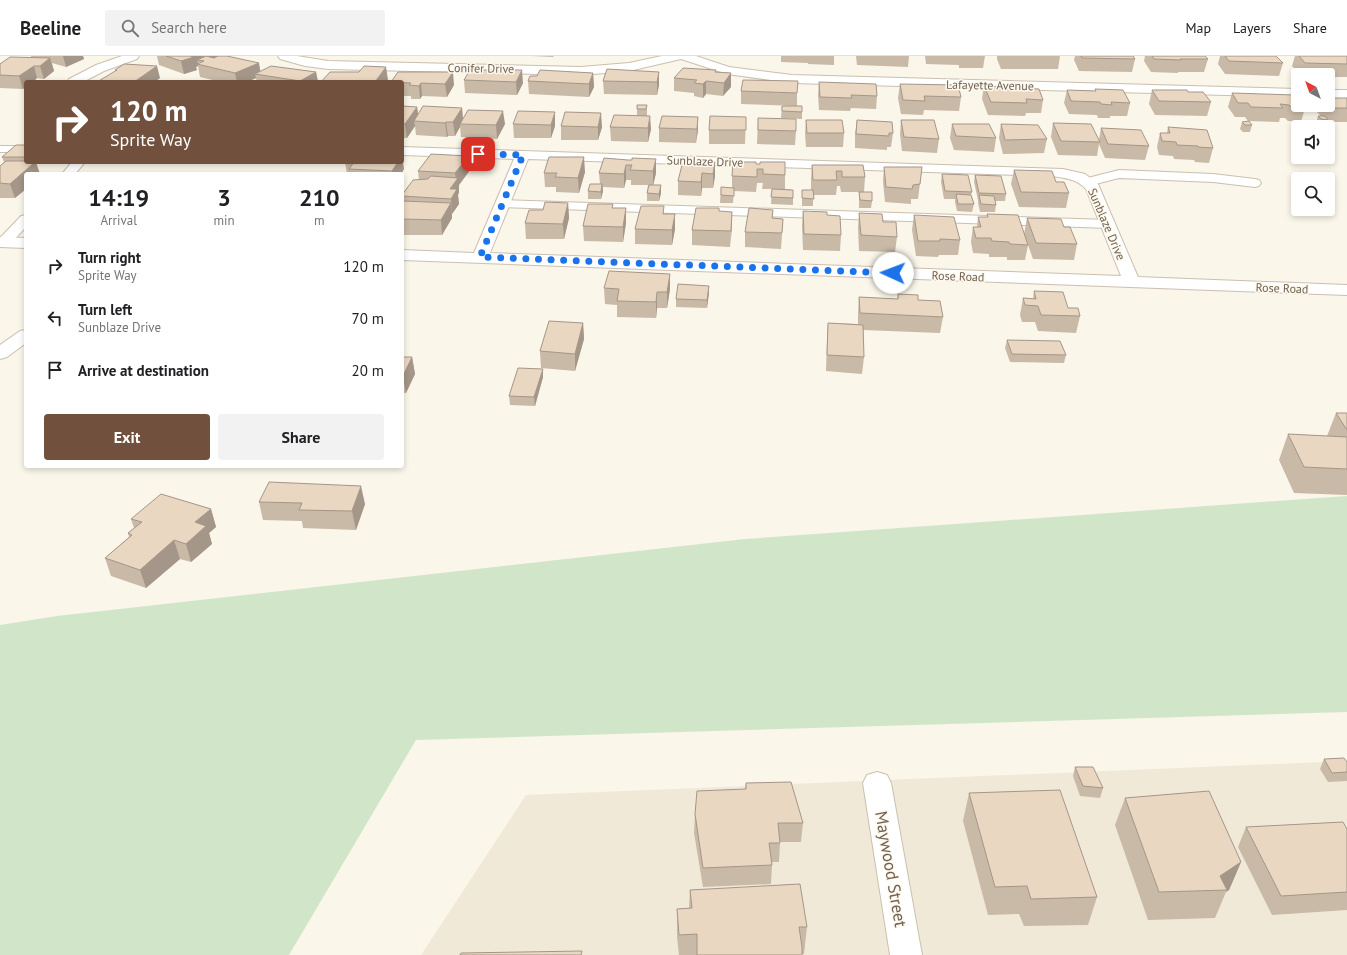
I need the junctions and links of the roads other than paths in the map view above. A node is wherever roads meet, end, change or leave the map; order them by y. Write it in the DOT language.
graph roads {
  1 [pos="133,56"];
  2 [pos="284,56"];
  3 [pos="678,56"];
  4 [pos="684,56"];
  5 [pos="78,80"];
  6 [pos="1291,93"];
  7 [pos="1335,94"];
  8 [pos="1347,94"];
  9 [pos="0,149"];
  10 [pos="24,149"];
  11 [pos="404,151"];
  12 [pos="523,155"];
  13 [pos="77,164"];
  14 [pos="70,172"];
  15 [pos="1088,182"];
  16 [pos="1255,183"];
  17 [pos="502,204"];
  18 [pos="24,220"];
  19 [pos="1109,224"];
  20 [pos="2,242"];
  21 [pos="24,243"];
  22 [pos="404,255"];
  23 [pos="480,257"];
  24 [pos="1132,283"];
  25 [pos="1347,290"];
  26 [pos="24,336"];
  27 [pos="0,352"];
  28 [pos="877,783"];
  29 [pos="906,955"];
  1 -- 5 [label="street"];
  2 -- 3 [label="street, Conifer Drive"];
  4 -- 6 [label="street, Lafayette Avenue"];
  7 -- 8 [label="street"];
  9 -- 10 [label="lane"];
  11 -- 12 [label="street, Sunblaze Drive"];
  12 -- 15 [label="street, Sunblaze Drive"];
  12 -- 17 [label="street"];
  13 -- 14 [label="lane"];
  15 -- 16 [label="lane"];
  15 -- 19 [label="street, Sunblaze Drive"];
  17 -- 19 [label="lane"];
  17 -- 23 [label="street"];
  18 -- 20 [label="lane"];
  19 -- 24 [label="street, Sunblaze Drive"];
  20 -- 21 [label="street"];
  22 -- 23 [label="street, Rose Road"];
  23 -- 24 [label="street, Rose Road"];
  24 -- 25 [label="street, Rose Road"];
  26 -- 27 [label="street"];
  28 -- 29 [label="street, Maywood Street"];
}
